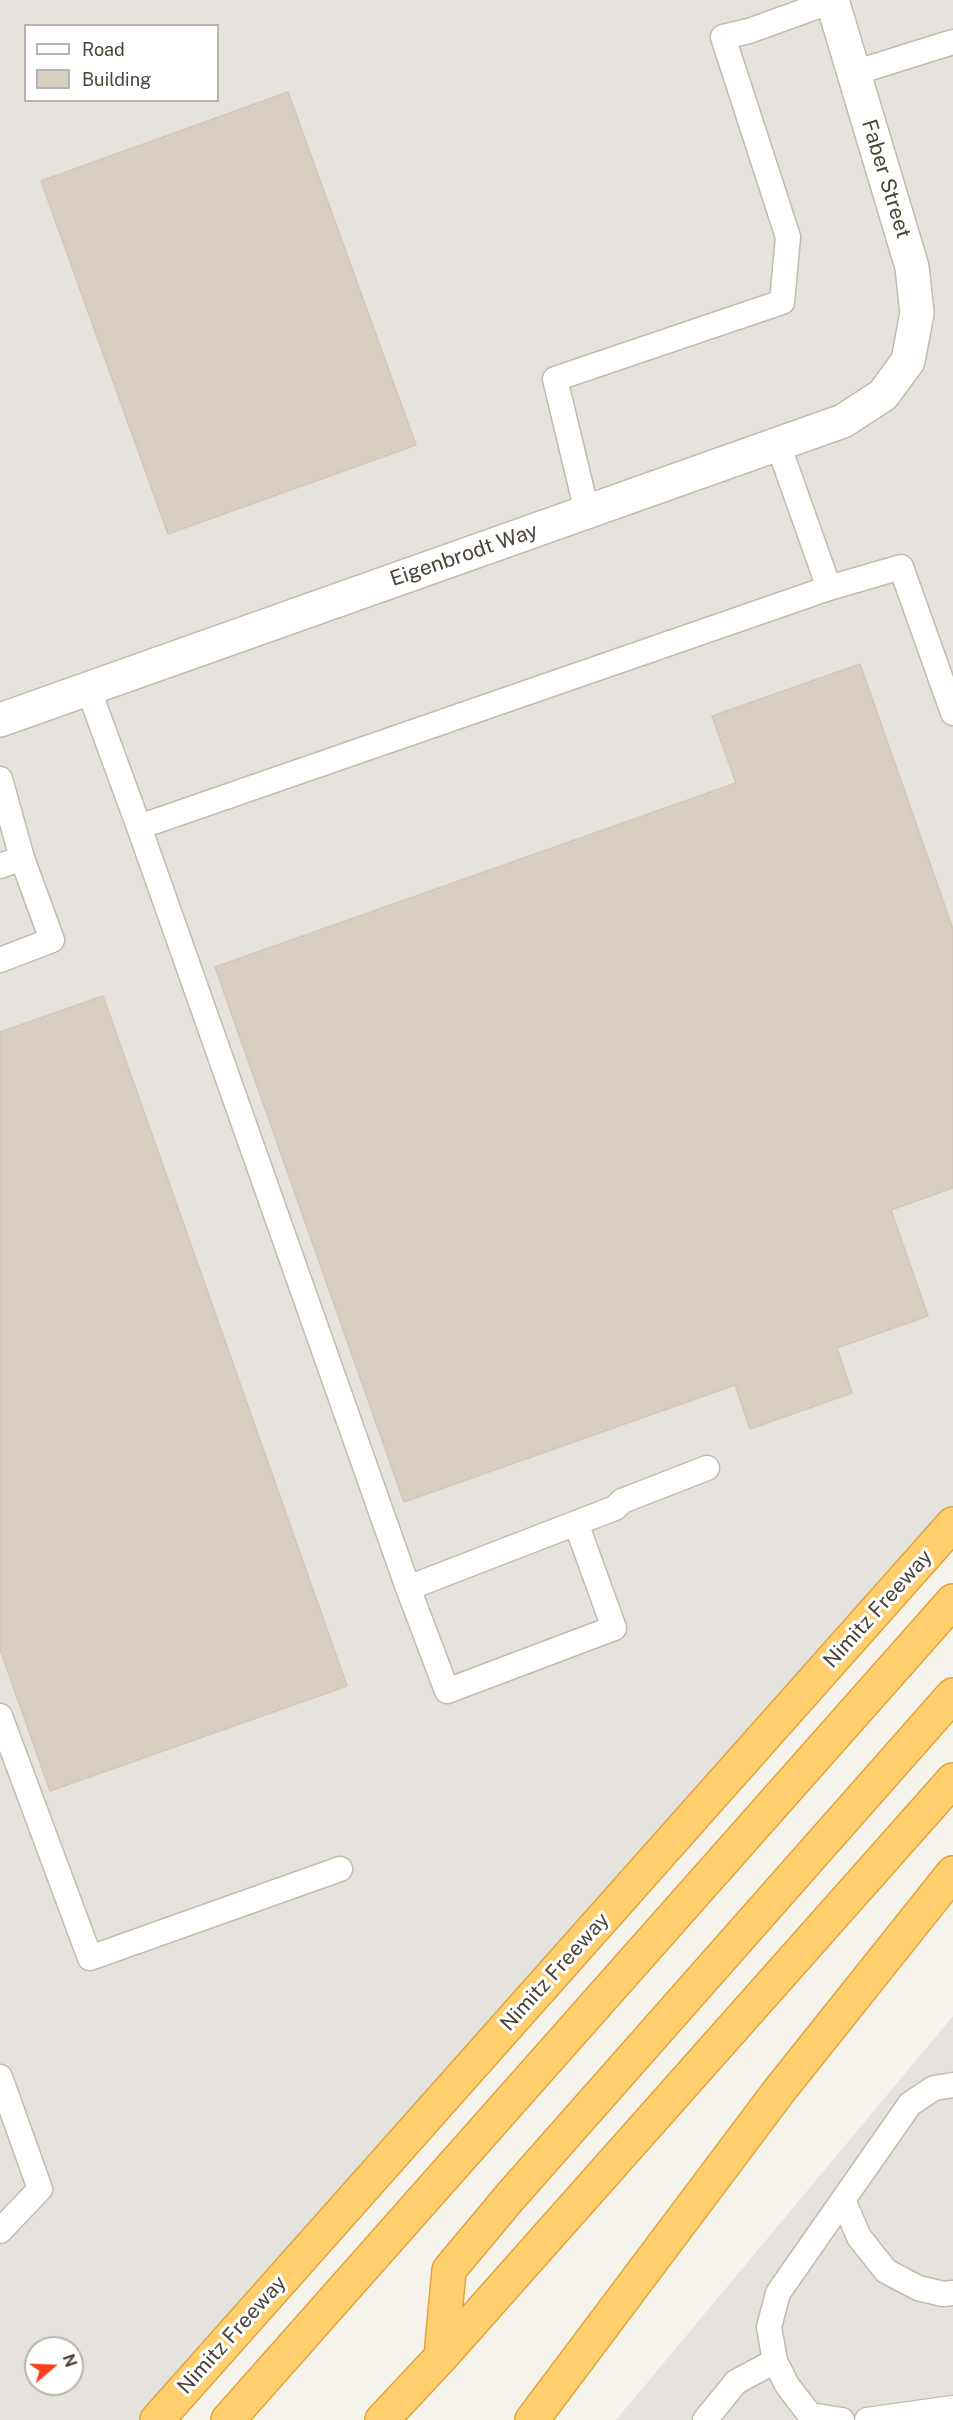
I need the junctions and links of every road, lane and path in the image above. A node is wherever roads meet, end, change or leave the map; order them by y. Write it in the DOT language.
graph roads {
  1 [pos="832,0"];
  2 [pos="953,42"];
  3 [pos="854,73"];
  4 [pos="908,361"];
  5 [pos="778,444"];
  6 [pos="587,512"];
  7 [pos="830,588"];
  8 [pos="88,688"];
  9 [pos="953,713"];
  10 [pos="0,720"];
  11 [pos="0,779"];
  12 [pos="139,826"];
  13 [pos="11,862"];
  14 [pos="0,960"];
  15 [pos="707,1468"];
  16 [pos="576,1523"];
  17 [pos="953,1524"];
  18 [pos="408,1588"];
  19 [pos="953,1602"];
  20 [pos="953,1695"];
  21 [pos="0,1716"];
  22 [pos="953,1780"];
  23 [pos="340,1869"];
  24 [pos="953,1873"];
  25 [pos="0,2077"];
  26 [pos="953,2085"];
  27 [pos="843,2199"];
  28 [pos="0,2231"];
  29 [pos="953,2293"];
  30 [pos="441,2357"];
  31 [pos="775,2361"];
  32 [pos="953,2408"];
  33 [pos="157,2420"];
  34 [pos="228,2420"];
  35 [pos="382,2420"];
  36 [pos="532,2420"];
  37 [pos="705,2420"];
  38 [pos="842,2420"];
  39 [pos="867,2420"];
  1 -- 3 [label="street, Faber Street"];
  1 -- 6 [label="lane"];
  2 -- 3 [label="lane"];
  3 -- 4 [label="street, Faber Street"];
  4 -- 5 [label="street, Eigenbrodt Way"];
  5 -- 6 [label="street, Eigenbrodt Way"];
  5 -- 7 [label="lane"];
  6 -- 8 [label="street, Eigenbrodt Way"];
  7 -- 9 [label="lane"];
  7 -- 12 [label="lane"];
  8 -- 10 [label="street, Eigenbrodt Way"];
  8 -- 12 [label="lane"];
  11 -- 13 [label="lane"];
  12 -- 18 [label="lane"];
  13 -- 14 [label="lane"];
  15 -- 16 [label="lane"];
  16 -- 18 [label="lane"];
  16 -- 18 [label="lane"];
  17 -- 33 [label="highway, Nimitz Freeway"];
  19 -- 34 [label="highway"];
  20 -- 30 [label="highway"];
  21 -- 23 [label="lane"];
  22 -- 30 [label="highway"];
  24 -- 36 [label="highway"];
  25 -- 28 [label="lane"];
  26 -- 27 [label="lane"];
  27 -- 29 [label="lane"];
  27 -- 31 [label="lane"];
  30 -- 35 [label="highway"];
  31 -- 37 [label="lane"];
  31 -- 38 [label="lane"];
  32 -- 39 [label="lane"];
}
